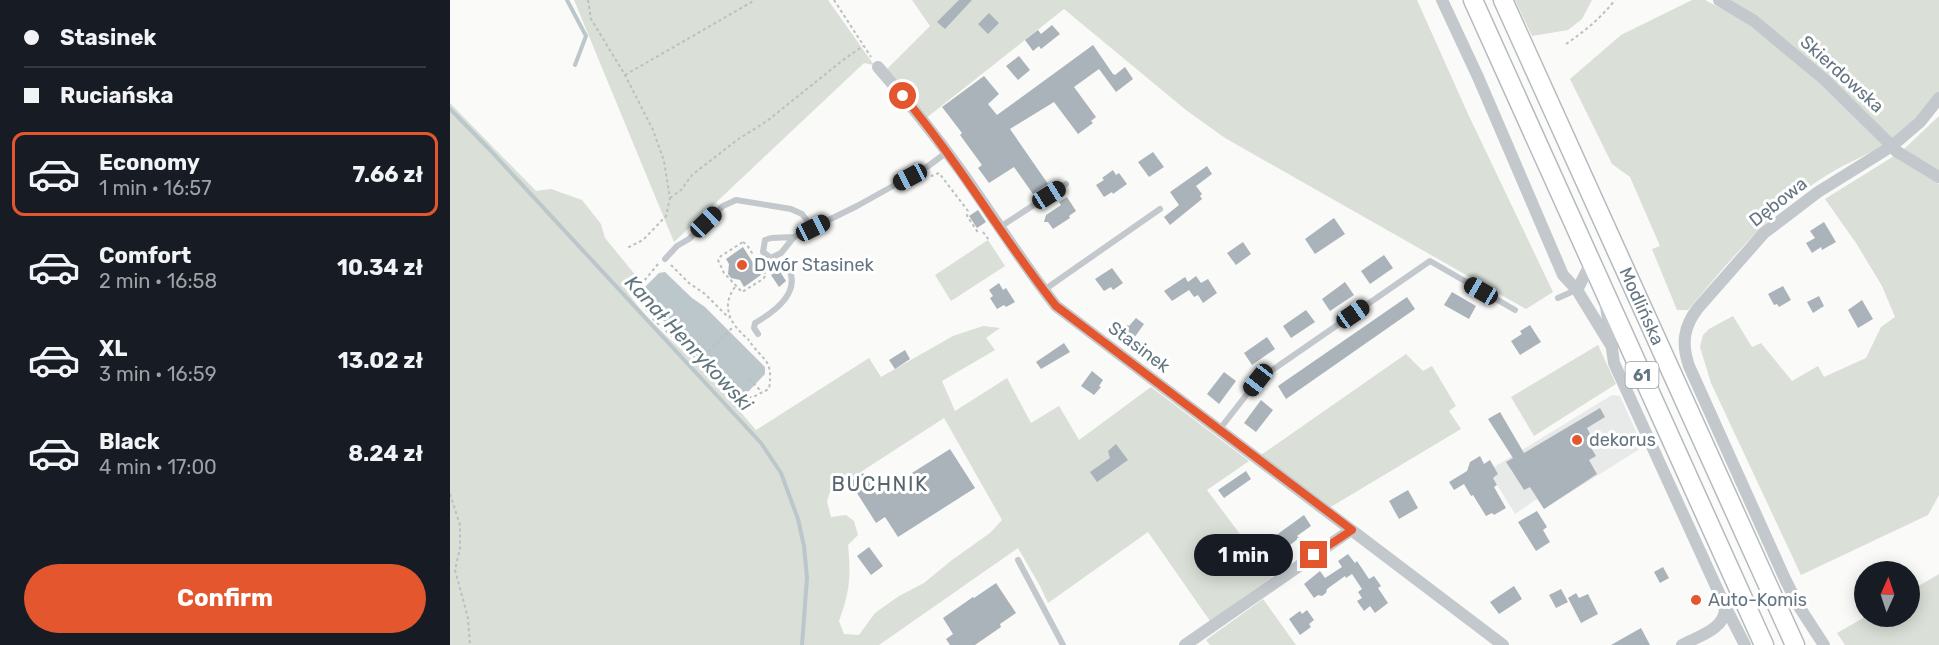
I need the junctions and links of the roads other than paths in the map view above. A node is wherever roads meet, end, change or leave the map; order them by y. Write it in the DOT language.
graph roads {
  1 [pos="1442,0"];
  2 [pos="1473,0"];
  3 [pos="1503,0"];
  4 [pos="1719,0"];
  5 [pos="878,67"];
  6 [pos="1939,98"];
  7 [pos="1893,146"];
  8 [pos="947,152"];
  9 [pos="1939,177"];
  10 [pos="1066,184"];
  11 [pos="1160,209"];
  12 [pos="1000,227"];
  13 [pos="813,228"];
  14 [pos="794,237"];
  15 [pos="665,258"];
  16 [pos="1591,263"];
  17 [pos="786,264"];
  18 [pos="1044,290"];
  19 [pos="1577,290"];
  20 [pos="1603,290"];
  21 [pos="1558,298"];
  22 [pos="1515,310"];
  23 [pos="758,334"];
  24 [pos="1612,347"];
  25 [pos="1219,430"];
  26 [pos="1352,530"];
  27 [pos="1018,560"];
  28 [pos="1725,606"];
  29 [pos="1716,627"];
  30 [pos="1736,629"];
  31 [pos="1063,645"];
  32 [pos="1185,645"];
  33 [pos="1503,645"];
  34 [pos="1682,645"];
  35 [pos="1745,645"];
  36 [pos="1764,645"];
  37 [pos="1795,645"];
  38 [pos="1824,645"];
  1 -- 19 [label="street"];
  2 -- 16 [label="main road, Modlińska / 61"];
  3 -- 37 [label="main road, Modlińska / 61"];
  4 -- 7 [label="street, Skierdowska"];
  5 -- 8 [label="street, Stasinek"];
  6 -- 7 [label="street, Dębowa"];
  7 -- 9 [label="street, Skierdowska"];
  7 -- 38 [label="street, Dębowa"];
  8 -- 12 [label="street, Stasinek"];
  8 -- 13 [label="lane"];
  10 -- 12 [label="lane"];
  11 -- 18 [label="lane"];
  12 -- 18 [label="street, Stasinek"];
  13 -- 14 [label="lane"];
  13 -- 15 [label="lane"];
  14 -- 14 [label="lane"];
  16 -- 19 [label="street"];
  16 -- 20 [label="main road, Modlińska / 61"];
  17 -- 23 [label="lane"];
  18 -- 25 [label="street, Stasinek"];
  19 -- 21 [label="lane"];
  19 -- 24 [label="street"];
  20 -- 24 [label="street, Modlińska"];
  20 -- 36 [label="main road, Modlińska / 61"];
  22 -- 25 [label="lane"];
  24 -- 28 [label="street, Modlińska"];
  25 -- 26 [label="street, Stasinek"];
  26 -- 32 [label="street"];
  26 -- 33 [label="street, Stasinek"];
  27 -- 31 [label="lane"];
  28 -- 29 [label="street"];
  28 -- 30 [label="street, Modlińska"];
  29 -- 30 [label="street"];
  29 -- 34 [label="street"];
  30 -- 35 [label="street, Modlińska"];
}
